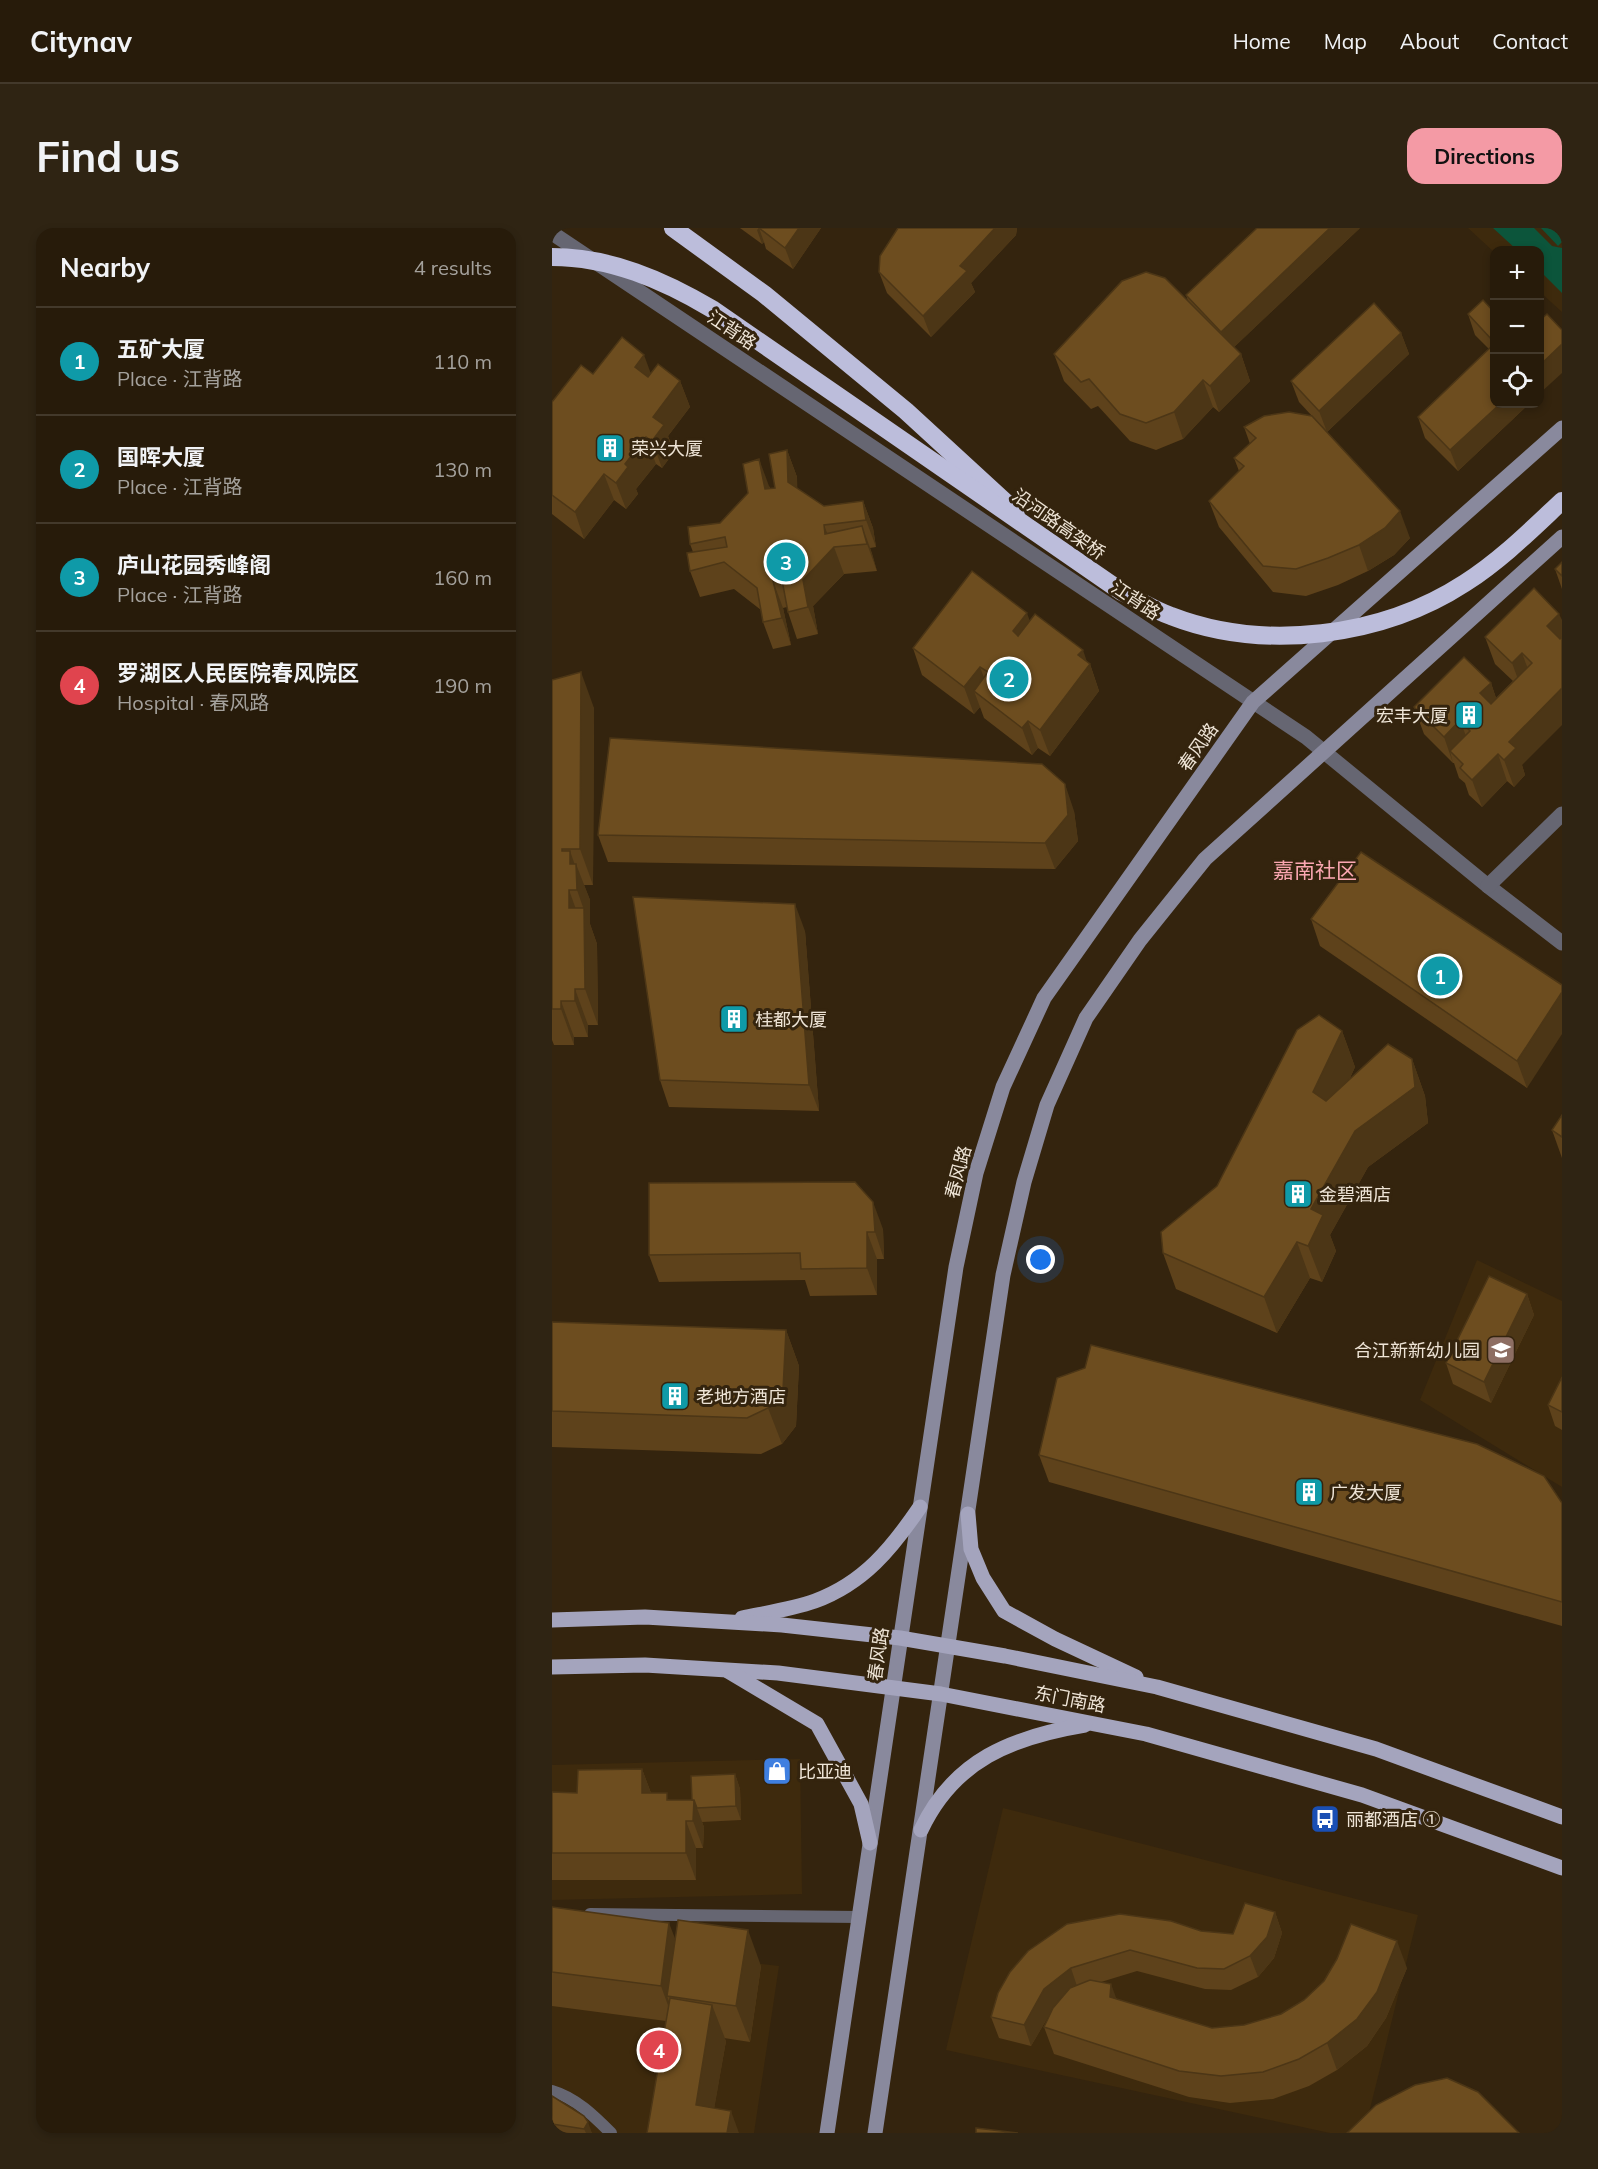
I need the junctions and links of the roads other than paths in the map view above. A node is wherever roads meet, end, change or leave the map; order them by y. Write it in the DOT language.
graph roads {
  1 [pos="674,228"];
  2 [pos="552,233"];
  3 [pos="552,257"];
  4 [pos="1562,428"];
  5 [pos="1562,501"];
  6 [pos="1562,537"];
  7 [pos="1058,548"];
  8 [pos="1253,702"];
  9 [pos="1324,753"];
  10 [pos="1562,814"];
  11 [pos="1488,886"];
  12 [pos="1562,943"];
  13 [pos="920,1507"];
  14 [pos="968,1514"];
  15 [pos="552,1620"];
  16 [pos="727,1622"];
  17 [pos="900,1638"];
  18 [pos="948,1646"];
  19 [pos="552,1667"];
  20 [pos="725,1670"];
  21 [pos="893,1687"];
  22 [pos="1157,1687"];
  23 [pos="941,1694"];
  24 [pos="1094,1724"];
  25 [pos="1562,1817"];
  26 [pos="921,1830"];
  27 [pos="870,1843"];
  28 [pos="1562,1868"];
  29 [pos="575,1914"];
  30 [pos="859,1917"];
  31 [pos="552,2091"];
  32 [pos="611,2133"];
  33 [pos="826,2133"];
  34 [pos="875,2133"];
  1 -- 7 [label="highway, bridge"];
  2 -- 8 [label="street, 江背路"];
  3 -- 7 [label="highway, 沿河路高架桥, bridge"];
  4 -- 8 [label="street, 春风路"];
  5 -- 7 [label="highway, 沿河路高架桥, bridge"];
  6 -- 9 [label="street"];
  8 -- 9 [label="street, 江背路"];
  8 -- 13 [label="street, 春风路"];
  9 -- 11 [label="street, 江背路"];
  9 -- 14 [label="street"];
  10 -- 11 [label="street"];
  11 -- 12 [label="street, 江背路"];
  13 -- 16 [label="main road"];
  13 -- 17 [label="street, 春风路"];
  14 -- 18 [label="street"];
  14 -- 22 [label="main road"];
  15 -- 16 [label="main road, 东门南路"];
  16 -- 17 [label="main road, 东门南路"];
  17 -- 18 [label="main road, 东门南路"];
  17 -- 21 [label="street, 春风路"];
  18 -- 22 [label="main road, 东门南路"];
  18 -- 23 [label="street"];
  19 -- 20 [label="main road, 东门南路"];
  20 -- 21 [label="main road, 东门南路"];
  20 -- 27 [label="main road"];
  21 -- 23 [label="main road, 东门南路"];
  21 -- 27 [label="street, 春风路"];
  22 -- 25 [label="main road, 东门南路"];
  23 -- 24 [label="main road, 东门南路"];
  23 -- 26 [label="street"];
  24 -- 26 [label="main road"];
  24 -- 28 [label="main road, 东门南路"];
  26 -- 34 [label="street"];
  27 -- 30 [label="street, 春风路"];
  29 -- 30 [label="lane"];
  30 -- 33 [label="street, 春风路"];
  31 -- 32 [label="lane"];
}
